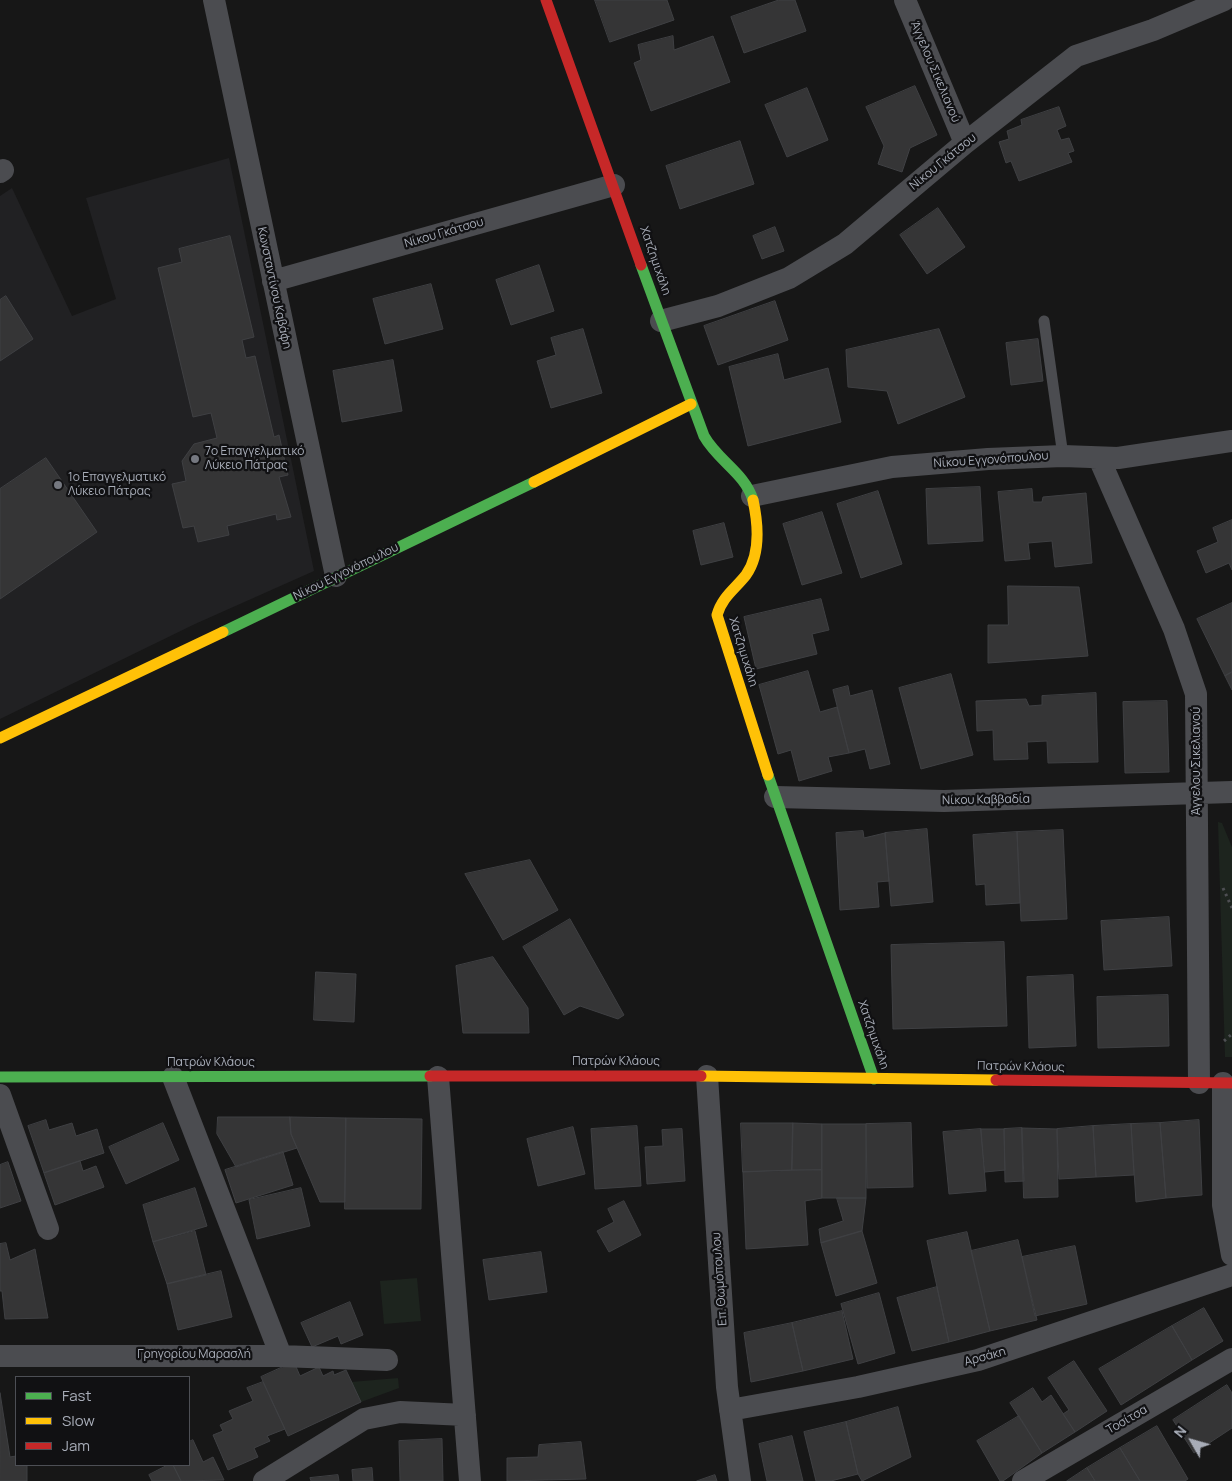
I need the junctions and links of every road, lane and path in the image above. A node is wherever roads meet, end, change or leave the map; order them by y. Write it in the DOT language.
graph roads {
  1 [pos="214,0"];
  2 [pos="546,0"];
  3 [pos="905,0"];
  4 [pos="1224,0"];
  5 [pos="965,144"];
  6 [pos="614,185"];
  7 [pos="273,281"];
  8 [pos="661,321"];
  9 [pos="1044,321"];
  10 [pos="691,404"];
  11 [pos="1232,441"];
  12 [pos="1063,456"];
  13 [pos="1099,458"];
  14 [pos="752,496"];
  15 [pos="336,576"];
  16 [pos="0,738"];
  17 [pos="1232,792"];
  18 [pos="1197,793"];
  19 [pos="775,797"];
  20 [pos="1232,1034"];
  21 [pos="1224,1041"];
  22 [pos="707,1076"];
  23 [pos="0,1077"];
  24 [pos="173,1077"];
  25 [pos="438,1077"];
  26 [pos="874,1079"];
  27 [pos="1199,1083"];
  28 [pos="1228,1083"];
  29 [pos="0,1095"];
  30 [pos="48,1229"];
  31 [pos="1232,1255"];
  32 [pos="1232,1275"];
  33 [pos="0,1356"];
  34 [pos="281,1356"];
  35 [pos="1232,1359"];
  36 [pos="387,1360"];
  37 [pos="730,1410"];
  38 [pos="465,1415"];
  39 [pos="264,1481"];
  40 [pos="470,1481"];
  41 [pos="740,1481"];
  42 [pos="1023,1481"];
  1 -- 7 [label="street, Κωνσταντίνου Καβάφη"];
  2 -- 6 [label="street, Χατζημιχάλη"];
  3 -- 5 [label="street, Άγγελου Σικελιανού"];
  4 -- 5 [label="street, Νίκου Γκάτσου"];
  5 -- 8 [label="street, Νίκου Γκάτσου"];
  6 -- 7 [label="street, Νίκου Γκάτσου"];
  6 -- 8 [label="street, Χατζημιχάλη"];
  7 -- 15 [label="street, Κωνσταντίνου Καβάφη"];
  8 -- 10 [label="street, Χατζημιχάλη"];
  9 -- 12 [label="lane"];
  10 -- 14 [label="street, Χατζημιχάλη"];
  10 -- 15 [label="street, Νίκου Εγγονόπουλου"];
  11 -- 13 [label="street, Νίκου Εγγονόπουλου"];
  12 -- 13 [label="street, Νίκου Εγγονόπουλου"];
  12 -- 14 [label="street, Νίκου Εγγονόπουλου"];
  13 -- 18 [label="street, Άγγελου Σικελιανού"];
  14 -- 19 [label="street, Χατζημιχάλη"];
  15 -- 16 [label="street, Νίκου Εγγονόπουλου"];
  17 -- 18 [label="street, Νίκου Καββαδία"];
  18 -- 19 [label="street, Νίκου Καββαδία"];
  18 -- 27 [label="street, Άγγελου Σικελιανού"];
  19 -- 26 [label="street, Χατζημιχάλη"];
  20 -- 21 [label="path"];
  22 -- 25 [label="street, Πατρών Κλάους"];
  22 -- 26 [label="street, Πατρών Κλάους"];
  22 -- 37 [label="street, Επ. Θωμόπουλου"];
  23 -- 24 [label="street, Πατρών Κλάους"];
  24 -- 25 [label="street, Πατρών Κλάους"];
  24 -- 34 [label="street"];
  25 -- 38 [label="street"];
  26 -- 27 [label="street, Πατρών Κλάους"];
  27 -- 28 [label="street, Πατρών Κλάους"];
  28 -- 31 [label="street"];
  29 -- 30 [label="street"];
  32 -- 37 [label="street, Αρσάκη"];
  33 -- 34 [label="street, Γρηγορίου Μαρασλή"];
  34 -- 36 [label="street, Γρηγορίου Μαρασλή"];
  35 -- 42 [label="street, Τοσίτσα"];
  37 -- 41 [label="street, Επ. Θωμόπουλου"];
  38 -- 39 [label="street"];
  38 -- 40 [label="street"];
}
